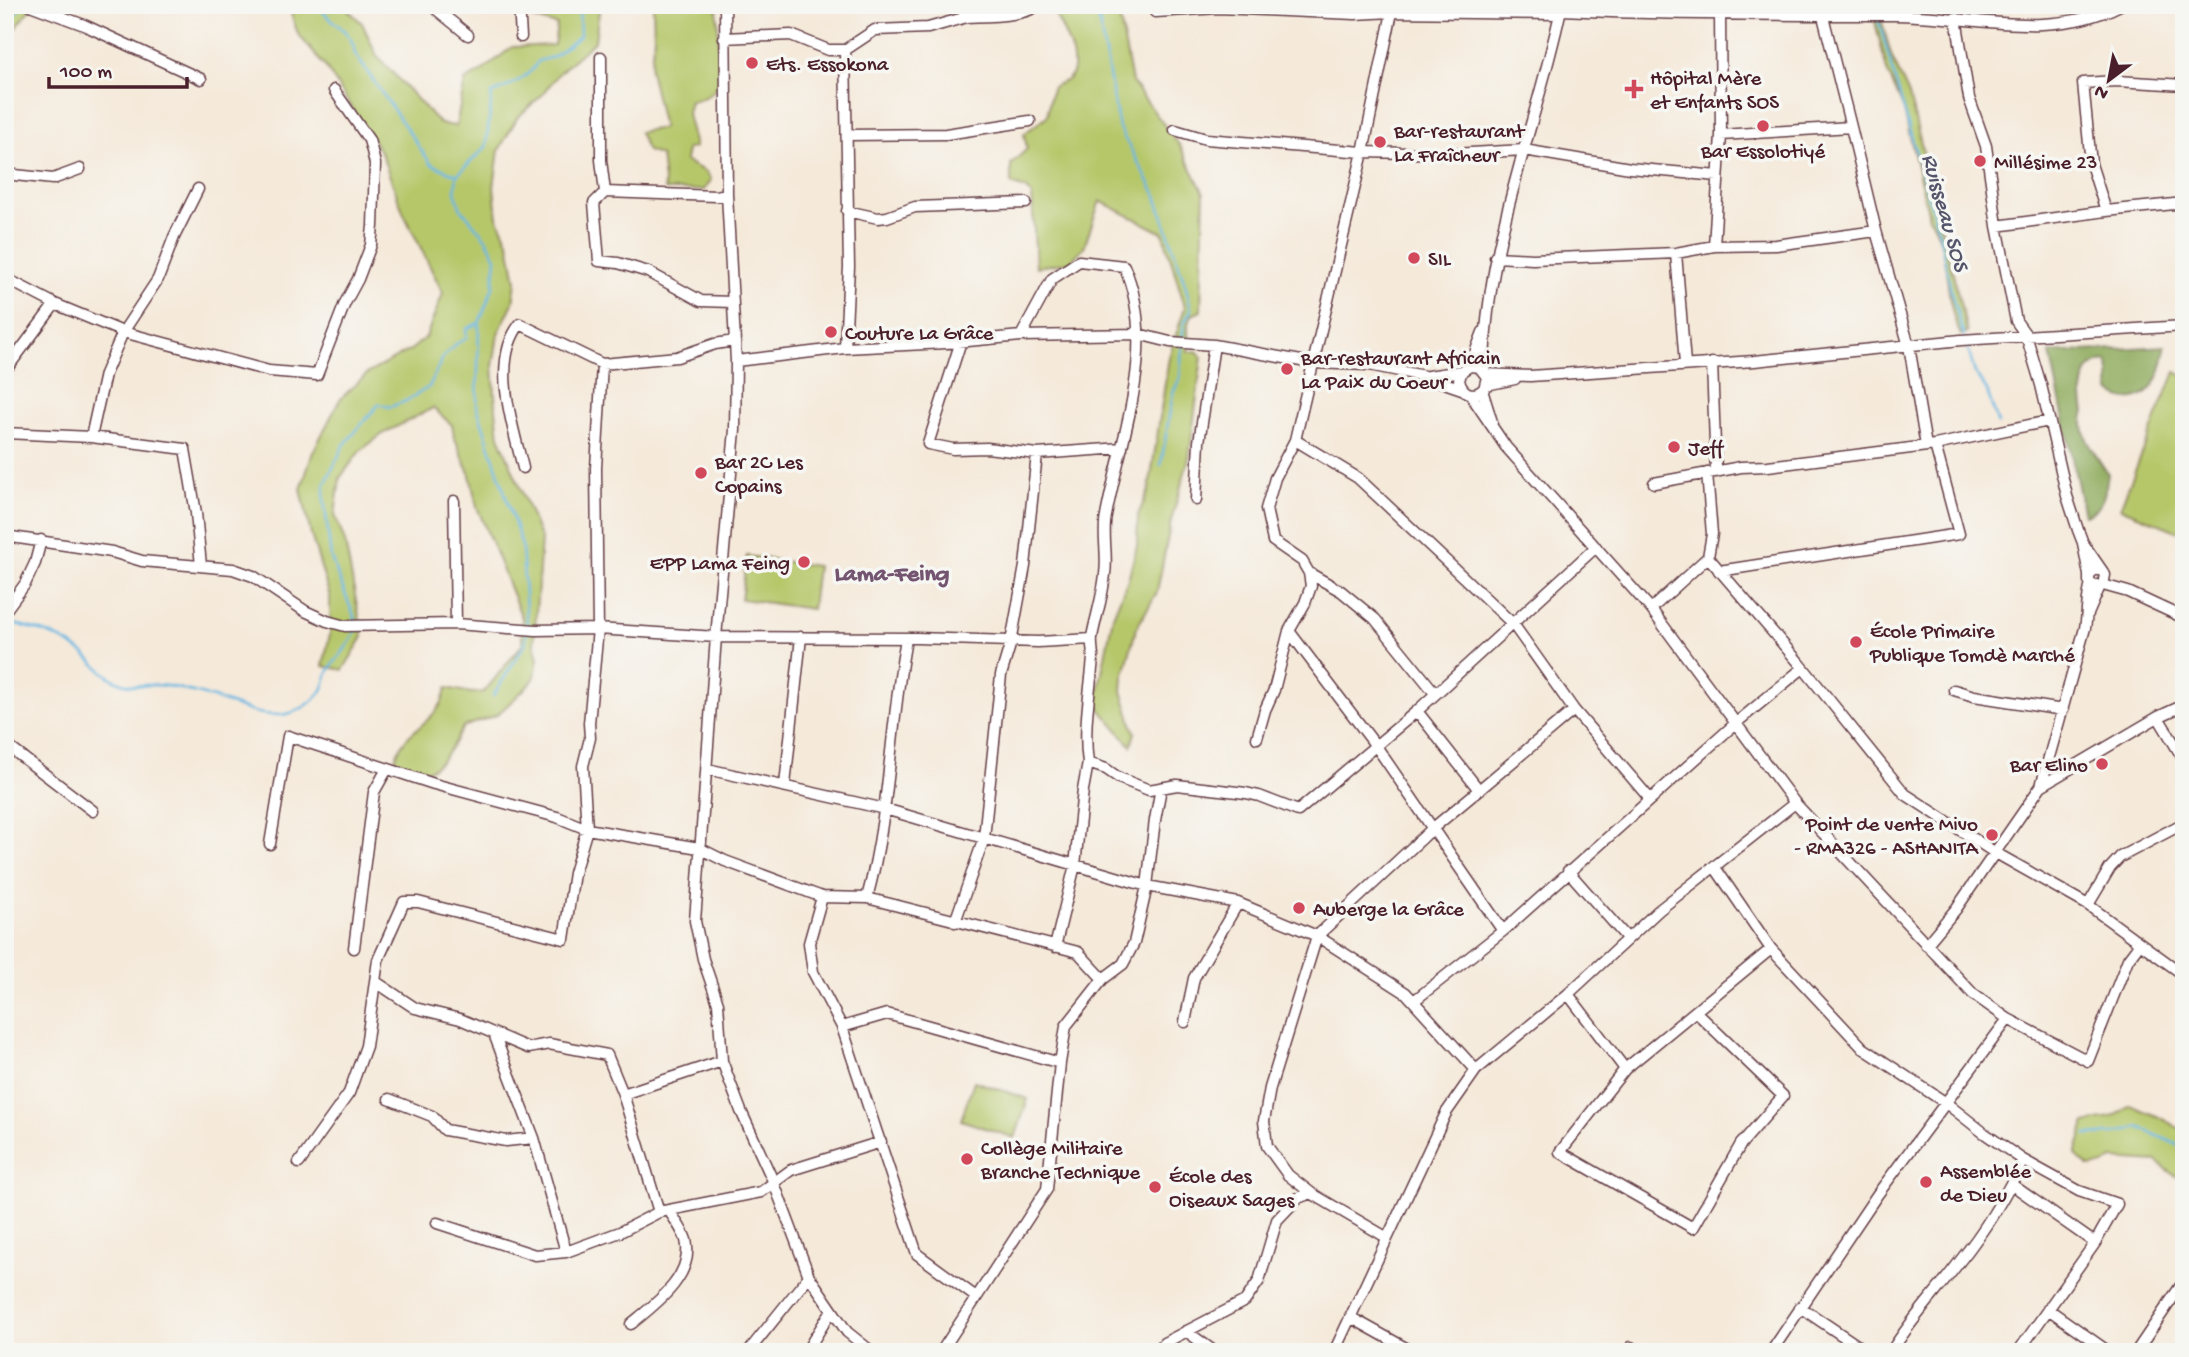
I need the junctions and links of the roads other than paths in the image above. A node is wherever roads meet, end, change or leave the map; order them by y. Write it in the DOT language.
graph roads {
  1 [pos="30,5"];
  2 [pos="431,5"];
  3 [pos="519,5"];
  4 [pos="725,5"];
  5 [pos="961,5"];
  6 [pos="1038,5"];
  7 [pos="2120,5"];
  8 [pos="1219,7"];
  9 [pos="1561,10"];
  10 [pos="1155,12"];
  11 [pos="1392,12"];
  12 [pos="1883,12"];
  13 [pos="1720,15"];
  14 [pos="1823,16"];
  15 [pos="967,17"];
  16 [pos="1956,18"];
  17 [pos="468,36"];
  18 [pos="521,37"];
  19 [pos="724,38"];
  20 [pos="845,50"];
  21 [pos="601,57"];
  22 [pos="201,79"];
  23 [pos="2184,85"];
  24 [pos="334,90"];
  25 [pos="1030,121"];
  26 [pos="1852,127"];
  27 [pos="1175,130"];
  28 [pos="848,135"];
  29 [pos="1721,135"];
  30 [pos="1524,150"];
  31 [pos="1363,152"];
  32 [pos="80,169"];
  33 [pos="5,174"];
  34 [pos="1718,176"];
  35 [pos="198,189"];
  36 [pos="605,192"];
  37 [pos="727,194"];
  38 [pos="1026,203"];
  39 [pos="2184,203"];
  40 [pos="847,211"];
  41 [pos="2106,211"];
  42 [pos="1997,226"];
  43 [pos="1876,231"];
  44 [pos="1714,246"];
  45 [pos="1676,253"];
  46 [pos="1495,257"];
  47 [pos="5,278"];
  48 [pos="732,302"];
  49 [pos="55,304"];
  50 [pos="1486,322"];
  51 [pos="2184,326"];
  52 [pos="123,332"];
  53 [pos="1138,334"];
  54 [pos="2026,335"];
  55 [pos="1021,336"];
  56 [pos="734,341"];
  57 [pos="961,341"];
  58 [pos="1214,345"];
  59 [pos="1909,346"];
  60 [pos="845,348"];
  61 [pos="736,360"];
  62 [pos="1312,363"];
  63 [pos="1712,363"];
  64 [pos="602,364"];
  65 [pos="1685,364"];
  66 [pos="1466,369"];
  67 [pos="5,371"];
  68 [pos="1424,376"];
  69 [pos="1484,380"];
  70 [pos="1466,392"];
  71 [pos="2049,422"];
  72 [pos="5,433"];
  73 [pos="1497,436"];
  74 [pos="91,438"];
  75 [pos="1295,440"];
  76 [pos="1930,446"];
  77 [pos="1122,448"];
  78 [pos="1037,454"];
  79 [pos="523,468"];
  80 [pos="1712,473"];
  81 [pos="1654,483"];
  82 [pos="1196,499"];
  83 [pos="454,501"];
  84 [pos="5,536"];
  85 [pos="41,540"];
  86 [pos="1596,547"];
  87 [pos="1708,557"];
  88 [pos="201,566"];
  89 [pos="1719,571"];
  90 [pos="1309,573"];
  91 [pos="2098,579"];
  92 [pos="7,604"];
  93 [pos="1651,609"];
  94 [pos="2184,618"];
  95 [pos="456,624"];
  96 [pos="1513,624"];
  97 [pos="598,629"];
  98 [pos="1289,631"];
  99 [pos="716,637"];
  100 [pos="801,637"];
  101 [pos="906,639"];
  102 [pos="1092,639"];
  103 [pos="1011,642"];
  104 [pos="1803,668"];
  105 [pos="1954,690"];
  106 [pos="1435,692"];
  107 [pos="2184,705"];
  108 [pos="1417,710"];
  109 [pos="1574,710"];
  110 [pos="2063,710"];
  111 [pos="2158,717"];
  112 [pos="1736,723"];
  113 [pos="1257,738"];
  114 [pos="5,744"];
  115 [pos="1376,746"];
  116 [pos="2184,760"];
  117 [pos="1088,763"];
  118 [pos="387,769"];
  119 [pos="707,769"];
  120 [pos="785,785"];
  121 [pos="2041,786"];
  122 [pos="1161,788"];
  123 [pos="1479,790"];
  124 [pos="1650,799"];
  125 [pos="1795,803"];
  126 [pos="886,809"];
  127 [pos="93,811"];
  128 [pos="2184,823"];
  129 [pos="587,829"];
  130 [pos="1432,829"];
  131 [pos="984,838"];
  132 [pos="270,844"];
  133 [pos="699,848"];
  134 [pos="1994,852"];
  135 [pos="1075,865"];
  136 [pos="1714,866"];
  137 [pos="1568,872"];
  138 [pos="1147,886"];
  139 [pos="821,897"];
  140 [pos="867,898"];
  141 [pos="1238,903"];
  142 [pos="2088,905"];
  143 [pos="955,922"];
  144 [pos="1503,931"];
  145 [pos="1317,936"];
  146 [pos="1627,938"];
  147 [pos="2140,943"];
  148 [pos="1926,945"];
  149 [pos="1055,947"];
  150 [pos="354,948"];
  151 [pos="1771,949"];
  152 [pos="2184,975"];
  153 [pos="1103,979"];
  154 [pos="376,982"];
  155 [pos="1568,994"];
  156 [pos="1415,1000"];
  157 [pos="1696,1012"];
  158 [pos="2008,1019"];
  159 [pos="1185,1022"];
  160 [pos="842,1027"];
  161 [pos="494,1034"];
  162 [pos="722,1061"];
  163 [pos="1060,1063"];
  164 [pos="1625,1069"];
  165 [pos="1476,1070"];
  166 [pos="623,1094"];
  167 [pos="388,1099"];
  168 [pos="1946,1103"];
  169 [pos="534,1138"];
  170 [pos="881,1142"];
  171 [pos="2023,1160"];
  172 [pos="299,1163"];
  173 [pos="774,1183"];
  174 [pos="2011,1184"];
  175 [pos="1311,1194"];
  176 [pos="664,1211"];
  177 [pos="437,1223"];
  178 [pos="1386,1237"];
  179 [pos="2095,1243"];
  180 [pos="566,1252"];
  181 [pos="809,1276"];
  182 [pos="2184,1281"];
  183 [pos="976,1297"];
  184 [pos="1800,1307"];
  185 [pos="2048,1309"];
  186 [pos="832,1310"];
  187 [pos="1350,1317"];
  188 [pos="631,1324"];
  189 [pos="1186,1331"];
  190 [pos="748,1352"];
  191 [pos="806,1352"];
  192 [pos="872,1352"];
  193 [pos="941,1352"];
  194 [pos="1154,1352"];
  195 [pos="1215,1352"];
  196 [pos="1334,1352"];
  197 [pos="1413,1352"];
  198 [pos="1771,1352"];
  199 [pos="1867,1352"];
  200 [pos="1891,1352"];
  201 [pos="2018,1352"];
  202 [pos="2109,1352"];
  203 [pos="2136,1352"];
  1 -- 22 [label="street"];
  2 -- 17 [label="street"];
  3 -- 18 [label="street"];
  4 -- 19 [label="street"];
  5 -- 15 [label="street"];
  6 -- 15 [label="street"];
  7 -- 16 [label="street"];
  8 -- 10 [label="street"];
  8 -- 11 [label="street"];
  9 -- 11 [label="street"];
  9 -- 13 [label="street"];
  9 -- 30 [label="street"];
  11 -- 31 [label="street"];
  12 -- 14 [label="street"];
  12 -- 16 [label="street"];
  13 -- 14 [label="street"];
  13 -- 29 [label="street"];
  14 -- 26 [label="street"];
  15 -- 20 [label="street"];
  16 -- 42 [label="street"];
  19 -- 20 [label="street"];
  19 -- 37 [label="street"];
  20 -- 28 [label="street"];
  21 -- 36 [label="street"];
  23 -- 41 [label="street"];
  24 -- 52 [label="street"];
  25 -- 28 [label="street"];
  26 -- 29 [label="street"];
  26 -- 43 [label="street"];
  27 -- 31 [label="street"];
  28 -- 40 [label="street"];
  29 -- 34 [label="street"];
  30 -- 31 [label="street"];
  30 -- 34 [label="street"];
  30 -- 46 [label="street"];
  31 -- 62 [label="street"];
  32 -- 33 [label="street"];
  34 -- 44 [label="street"];
  35 -- 52 [label="street"];
  36 -- 37 [label="street"];
  36 -- 48 [label="street"];
  37 -- 48 [label="street"];
  38 -- 40 [label="street"];
  39 -- 41 [label="street"];
  40 -- 60 [label="street"];
  41 -- 42 [label="street"];
  42 -- 54 [label="street"];
  43 -- 44 [label="street"];
  43 -- 59 [label="street"];
  44 -- 45 [label="street"];
  45 -- 46 [label="street"];
  45 -- 65 [label="street"];
  46 -- 50 [label="street"];
  47 -- 49 [label="street"];
  48 -- 56 [label="street"];
  49 -- 52 [label="street"];
  49 -- 67 [label="street"];
  50 -- 66 [label="street"];
  50 -- 69 [label="street"];
  51 -- 54 [label="street"];
  52 -- 74 [label="street"];
  53 -- 55 [label="street"];
  53 -- 55 [label="street"];
  53 -- 58 [label="street"];
  53 -- 77 [label="street"];
  54 -- 59 [label="street"];
  54 -- 71 [label="street"];
  55 -- 57 [label="street"];
  56 -- 61 [label="street"];
  56 -- 64 [label="street"];
  57 -- 60 [label="street"];
  57 -- 78 [label="street"];
  58 -- 62 [label="street"];
  58 -- 82 [label="street"];
  59 -- 63 [label="street"];
  59 -- 76 [label="street"];
  60 -- 61 [label="street"];
  61 -- 99 [label="street"];
  62 -- 68 [label="street"];
  62 -- 75 [label="street"];
  63 -- 65 [label="street"];
  63 -- 80 [label="street"];
  64 -- 79 [label="street"];
  64 -- 97 [label="street"];
  65 -- 69 [label="street"];
  66 -- 68 [label="street"];
  66 -- 69 [label="street"];
  66 -- 70 [label="street"];
  68 -- 70 [label="street"];
  69 -- 70 [label="street"];
  69 -- 73 [label="street"];
  70 -- 73 [label="street"];
  71 -- 76 [label="street"];
  71 -- 91 [label="street"];
  72 -- 74 [label="street"];
  73 -- 86 [label="street"];
  74 -- 88 [label="street"];
  75 -- 90 [label="street"];
  75 -- 96 [label="street"];
  76 -- 80 [label="street"];
  76 -- 89 [label="street"];
  77 -- 78 [label="street"];
  77 -- 102 [label="street"];
  78 -- 103 [label="street"];
  80 -- 81 [label="street"];
  80 -- 87 [label="street"];
  83 -- 95 [label="street"];
  84 -- 85 [label="street"];
  85 -- 88 [label="street"];
  85 -- 92 [label="street"];
  86 -- 93 [label="street"];
  86 -- 96 [label="street"];
  87 -- 89 [label="street"];
  87 -- 93 [label="street"];
  88 -- 95 [label="street"];
  89 -- 104 [label="street"];
  90 -- 98 [label="street"];
  90 -- 106 [label="street"];
  91 -- 94 [label="street"];
  91 -- 110 [label="street"];
  93 -- 112 [label="street"];
  95 -- 97 [label="street"];
  96 -- 106 [label="street"];
  96 -- 109 [label="street"];
  97 -- 99 [label="street"];
  97 -- 129 [label="street"];
  98 -- 113 [label="street"];
  98 -- 115 [label="street"];
  99 -- 100 [label="street"];
  99 -- 119 [label="street"];
  100 -- 101 [label="street"];
  100 -- 120 [label="street"];
  101 -- 103 [label="street"];
  101 -- 126 [label="street"];
  102 -- 103 [label="street"];
  102 -- 117 [label="street"];
  103 -- 131 [label="street"];
  104 -- 112 [label="street"];
  104 -- 134 [label="street"];
  105 -- 110 [label="street"];
  106 -- 108 [label="street"];
  107 -- 111 [label="street"];
  108 -- 115 [label="street"];
  108 -- 123 [label="street"];
  109 -- 123 [label="street"];
  109 -- 124 [label="street"];
  110 -- 121 [label="street"];
  111 -- 116 [label="street"];
  111 -- 121 [label="street"];
  112 -- 124 [label="street"];
  112 -- 125 [label="street"];
  114 -- 127 [label="street"];
  115 -- 122 [label="street"];
  115 -- 130 [label="street"];
  117 -- 122 [label="street"];
  117 -- 135 [label="street"];
  118 -- 129 [label="street"];
  118 -- 132 [label="street"];
  118 -- 150 [label="street"];
  119 -- 120 [label="street"];
  119 -- 133 [label="street"];
  120 -- 126 [label="street"];
  121 -- 134 [label="street"];
  122 -- 138 [label="street"];
  123 -- 130 [label="street"];
  124 -- 137 [label="street"];
  125 -- 136 [label="street"];
  125 -- 148 [label="street"];
  126 -- 131 [label="street"];
  126 -- 140 [label="street"];
  128 -- 142 [label="street"];
  129 -- 133 [label="street"];
  129 -- 154 [label="street"];
  130 -- 144 [label="street"];
  130 -- 145 [label="street"];
  131 -- 135 [label="street"];
  131 -- 143 [label="street"];
  133 -- 139 [label="street"];
  133 -- 162 [label="street"];
  134 -- 142 [label="street"];
  134 -- 148 [label="street"];
  135 -- 138 [label="street"];
  135 -- 149 [label="street"];
  136 -- 146 [label="street"];
  136 -- 151 [label="street"];
  137 -- 144 [label="street"];
  137 -- 146 [label="street"];
  138 -- 141 [label="street"];
  138 -- 153 [label="street"];
  139 -- 140 [label="street"];
  139 -- 160 [label="street"];
  140 -- 143 [label="street"];
  141 -- 145 [label="street"];
  141 -- 159 [label="street"];
  142 -- 147 [label="street"];
  143 -- 149 [label="street"];
  144 -- 156 [label="street"];
  145 -- 156 [label="street"];
  145 -- 175 [label="street"];
  146 -- 155 [label="street"];
  147 -- 152 [label="street"];
  147 -- 158 [label="street"];
  148 -- 158 [label="street"];
  149 -- 153 [label="street"];
  151 -- 157 [label="street"];
  151 -- 168 [label="street"];
  153 -- 163 [label="street"];
  154 -- 161 [label="street"];
  154 -- 172 [label="street"];
  155 -- 164 [label="street"];
  155 -- 165 [label="street"];
  156 -- 165 [label="street"];
  157 -- 164 [label="street"];
  157 -- 164 [label="street"];
  158 -- 168 [label="street"];
  160 -- 163 [label="street"];
  160 -- 170 [label="street"];
  161 -- 166 [label="street"];
  161 -- 169 [label="street"];
  162 -- 166 [label="street"];
  162 -- 173 [label="street"];
  163 -- 183 [label="street"];
  165 -- 178 [label="street"];
  166 -- 176 [label="street"];
  167 -- 169 [label="street"];
  168 -- 171 [label="street"];
  168 -- 184 [label="street"];
  169 -- 180 [label="street"];
  170 -- 173 [label="street"];
  170 -- 183 [label="street"];
  171 -- 174 [label="street"];
  171 -- 179 [label="street"];
  173 -- 176 [label="street"];
  173 -- 181 [label="street"];
  174 -- 179 [label="street"];
  174 -- 200 [label="street"];
  175 -- 178 [label="street"];
  175 -- 189 [label="street"];
  176 -- 180 [label="street"];
  176 -- 188 [label="street"];
  177 -- 180 [label="street"];
  178 -- 187 [label="street"];
  179 -- 185 [label="street"];
  181 -- 186 [label="street"];
  181 -- 190 [label="street"];
  182 -- 203 [label="street"];
  183 -- 193 [label="street"];
  184 -- 198 [label="street"];
  184 -- 199 [label="street"];
  185 -- 201 [label="street"];
  185 -- 202 [label="street"];
  186 -- 191 [label="street"];
  186 -- 192 [label="street"];
  187 -- 196 [label="street"];
  187 -- 197 [label="street"];
  189 -- 194 [label="street"];
  189 -- 195 [label="street"];
}
